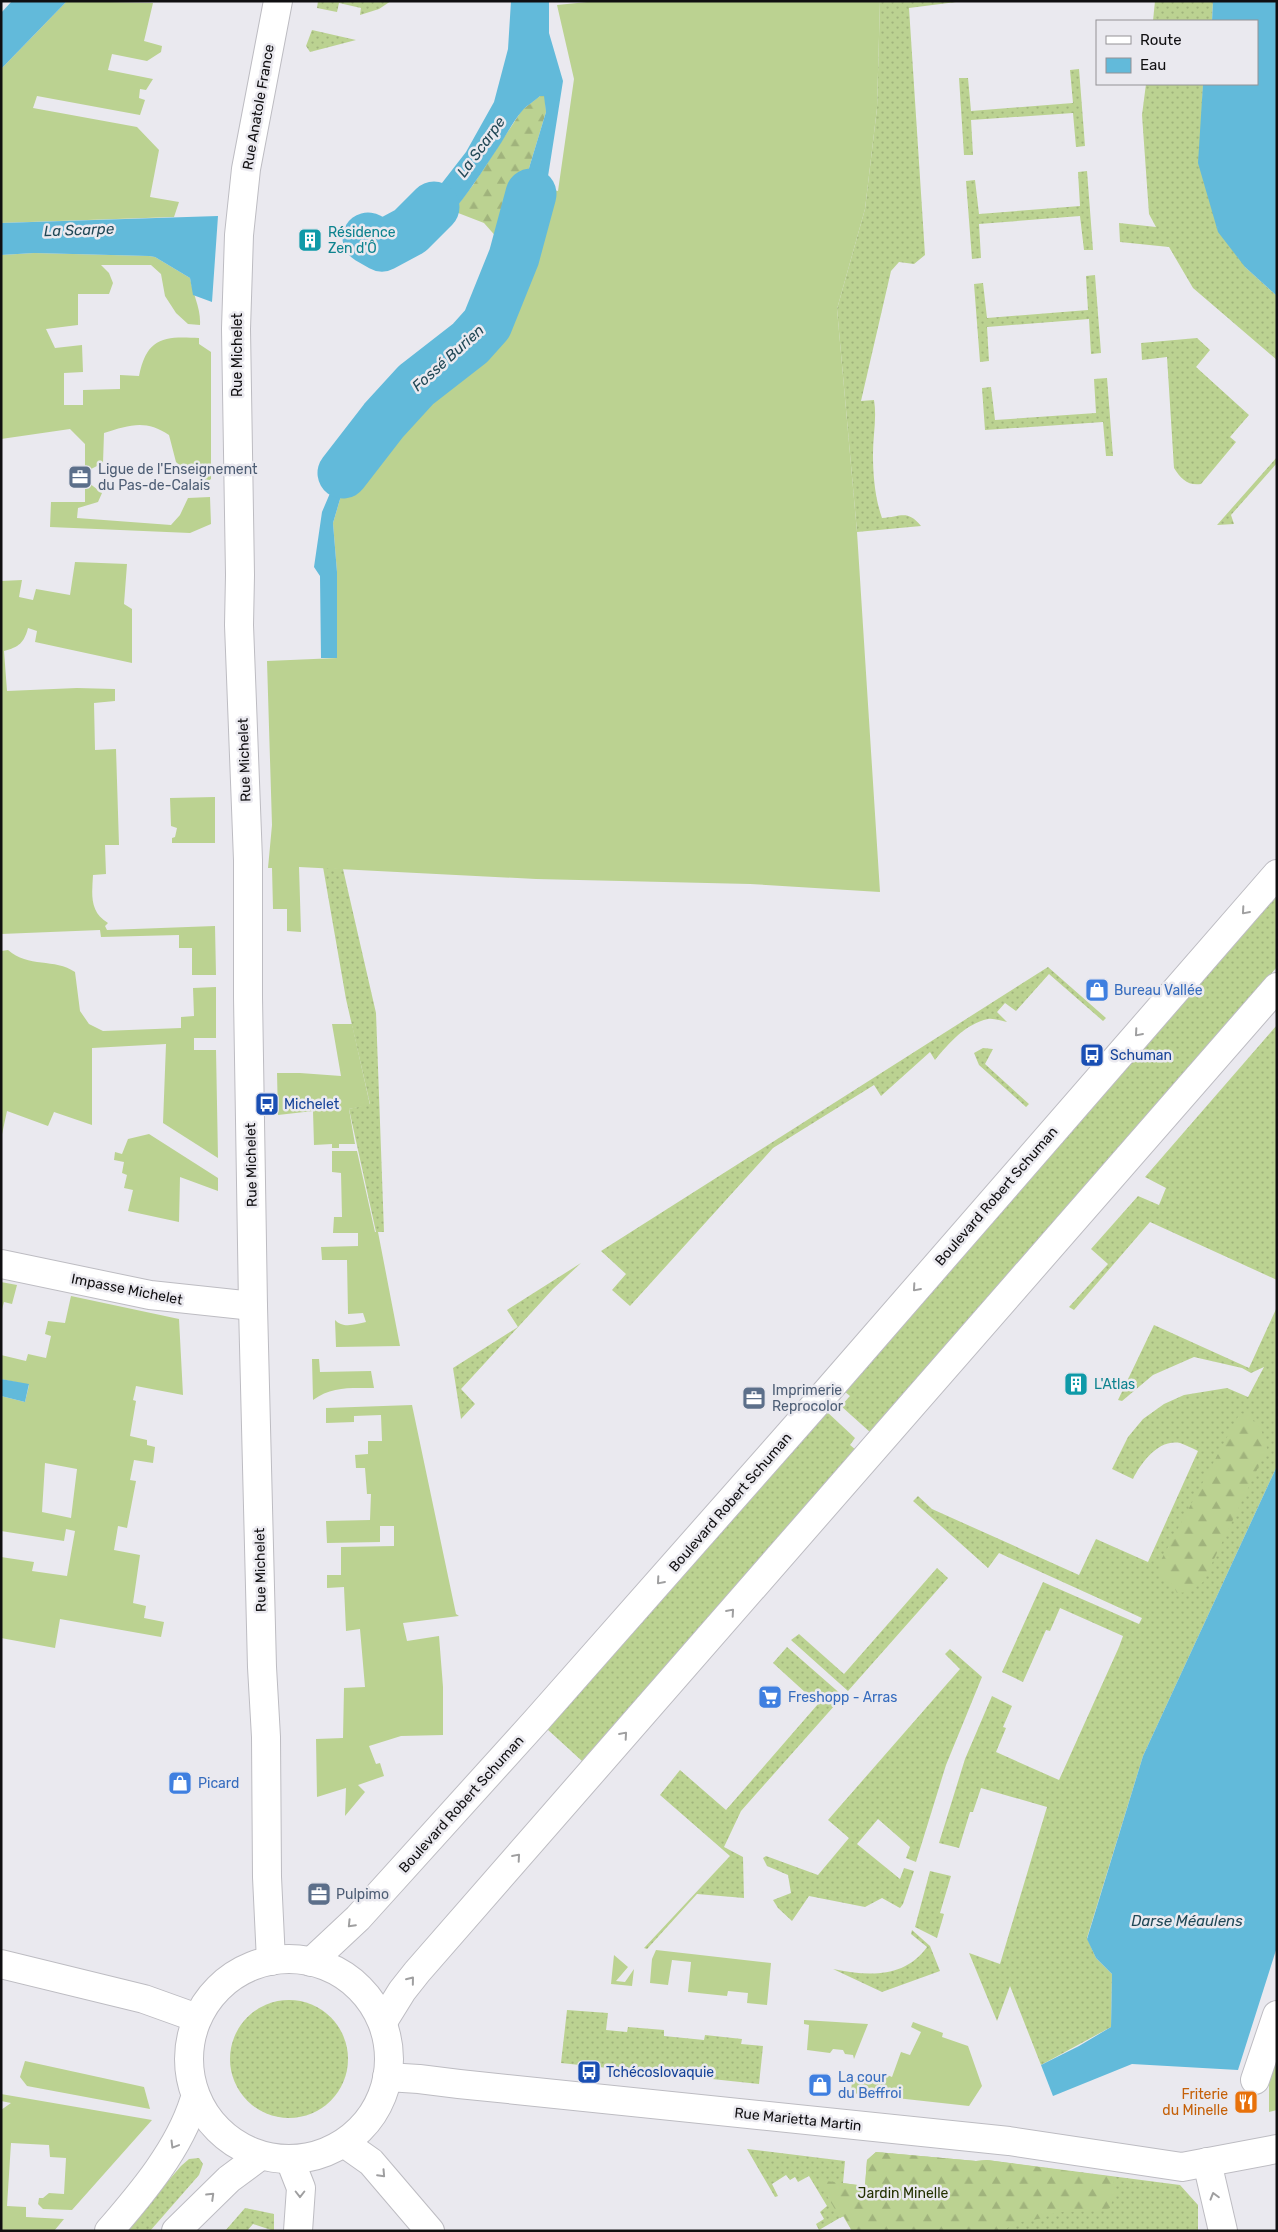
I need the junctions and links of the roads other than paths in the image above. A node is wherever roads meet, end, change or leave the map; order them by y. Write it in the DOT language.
graph roads {
  1 [pos="278,1"];
  2 [pos="239,249"];
  3 [pos="1277,874"];
  4 [pos="1277,987"];
  5 [pos="1,1264"];
  6 [pos="253,1306"];
  7 [pos="271,1961"];
  8 [pos="311,1962"];
  9 [pos="1,1964"];
  10 [pos="1277,2015"];
  11 [pos="197,2018"];
  12 [pos="384,2020"];
  13 [pos="387,2077"];
  14 [pos="1255,2080"];
  15 [pos="194,2101"];
  16 [pos="344,2143"];
  17 [pos="1277,2149"];
  18 [pos="260,2156"];
  19 [pos="290,2160"];
  20 [pos="1206,2162"];
  21 [pos="109,2231"];
  22 [pos="176,2231"];
  23 [pos="298,2231"];
  24 [pos="430,2231"];
  25 [pos="1223,2231"];
  1 -- 2 [label="main road, Rue Anatole France"];
  2 -- 6 [label="main road, Rue Michelet"];
  3 -- 8 [label="main road, Boulevard Robert Schuman, one-way"];
  12 -- 4 [label="main road, one-way"];
  5 -- 6 [label="main road, Impasse Michelet"];
  6 -- 7 [label="main road, Rue Michelet"];
  7 -- 8 [label="main road"];
  7 -- 11 [label="main road"];
  8 -- 12 [label="main road"];
  9 -- 11 [label="main road"];
  10 -- 14 [label="main road"];
  11 -- 15 [label="main road"];
  12 -- 13 [label="main road"];
  13 -- 16 [label="main road"];
  13 -- 20 [label="main road, Rue Marietta Martin"];
  15 -- 18 [label="main road"];
  15 -- 21 [label="main road, one-way"];
  16 -- 19 [label="main road"];
  16 -- 24 [label="main road, one-way"];
  17 -- 20 [label="main road, Rue Marietta Martin"];
  18 -- 19 [label="main road"];
  22 -- 18 [label="main road, one-way"];
  19 -- 23 [label="main road, one-way"];
  25 -- 20 [label="main road, one-way"];
}
